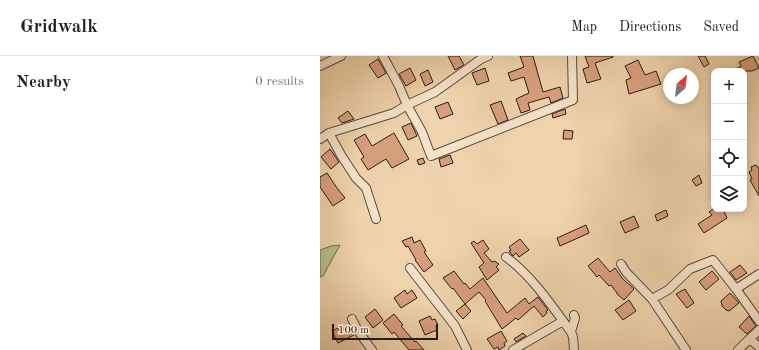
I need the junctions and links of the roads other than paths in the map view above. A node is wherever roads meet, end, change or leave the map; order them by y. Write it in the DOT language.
graph roads {
  1 [pos="341,56"];
  2 [pos="383,56"];
  3 [pos="488,56"];
  4 [pos="572,56"];
  5 [pos="320,66"];
  6 [pos="407,105"];
  7 [pos="329,133"];
  8 [pos="320,139"];
  9 [pos="376,219"];
  10 [pos="506,257"];
  11 [pos="620,264"];
  12 [pos="410,268"];
  13 [pos="759,274"];
  14 [pos="736,289"];
  15 [pos="652,299"];
  16 [pos="574,315"];
  17 [pos="352,319"];
  18 [pos="563,320"];
  19 [pos="759,321"];
  20 [pos="759,330"];
  21 [pos="571,332"];
  22 [pos="750,339"];
  23 [pos="759,347"];
  24 [pos="372,350"];
  25 [pos="467,350"];
  26 [pos="513,350"];
  27 [pos="574,350"];
  28 [pos="686,350"];
  29 [pos="738,350"];
  1 -- 5 [label="street"];
  2 -- 6 [label="street"];
  3 -- 6 [label="street"];
  4 -- 6 [label="street"];
  6 -- 7 [label="street"];
  7 -- 8 [label="street"];
  7 -- 9 [label="street"];
  10 -- 18 [label="street"];
  11 -- 15 [label="street"];
  12 -- 25 [label="street"];
  13 -- 14 [label="street"];
  14 -- 15 [label="street"];
  14 -- 19 [label="street"];
  15 -- 28 [label="street"];
  16 -- 21 [label="street"];
  17 -- 24 [label="street"];
  18 -- 21 [label="street"];
  18 -- 26 [label="street"];
  20 -- 22 [label="street"];
  21 -- 27 [label="street"];
  22 -- 23 [label="street"];
  22 -- 29 [label="street"];
}
